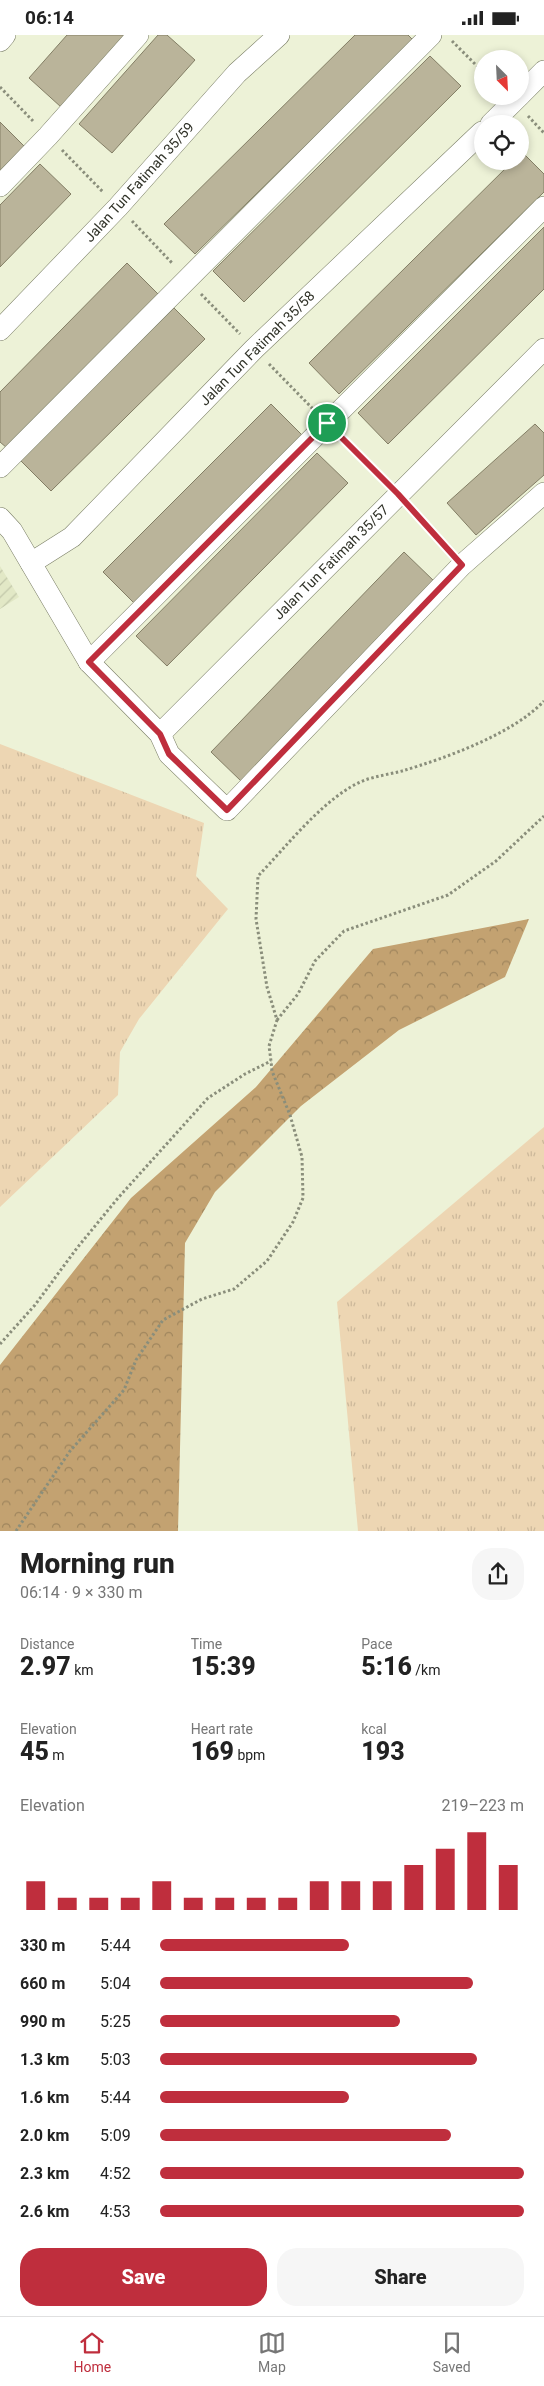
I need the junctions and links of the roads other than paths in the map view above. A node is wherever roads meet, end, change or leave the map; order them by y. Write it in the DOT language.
graph roads {
  1 [pos="5,35"];
  2 [pos="138,35"];
  3 [pos="279,35"];
  4 [pos="431,35"];
  5 [pos="0,41"];
  6 [pos="544,71"];
  7 [pos="529,87"];
  8 [pos="511,105"];
  9 [pos="500,115"];
  10 [pos="474,140"];
  11 [pos="0,185"];
  12 [pos="544,207"];
  13 [pos="0,331"];
  14 [pos="544,349"];
  15 [pos="0,467"];
  16 [pos="544,493"];
  17 [pos="0,518"];
  18 [pos="31,563"];
  19 [pos="89,662"];
  20 [pos="160,734"];
  1 -- 5 [label="street"];
  2 -- 11 [label="street"];
  3 -- 13 [label="street, Jalan Tun Fatimah 35/59"];
  4 -- 15 [label="street"];
  6 -- 7 [label="street"];
  8 -- 9 [label="street"];
  10 -- 18 [label="street, Jalan Tun Fatimah 35/58"];
  12 -- 19 [label="street"];
  14 -- 20 [label="street, Jalan Tun Fatimah 35/57"];
  16 -- 20 [label="street"];
  17 -- 18 [label="street"];
  18 -- 19 [label="street"];
  19 -- 20 [label="street"];
}
